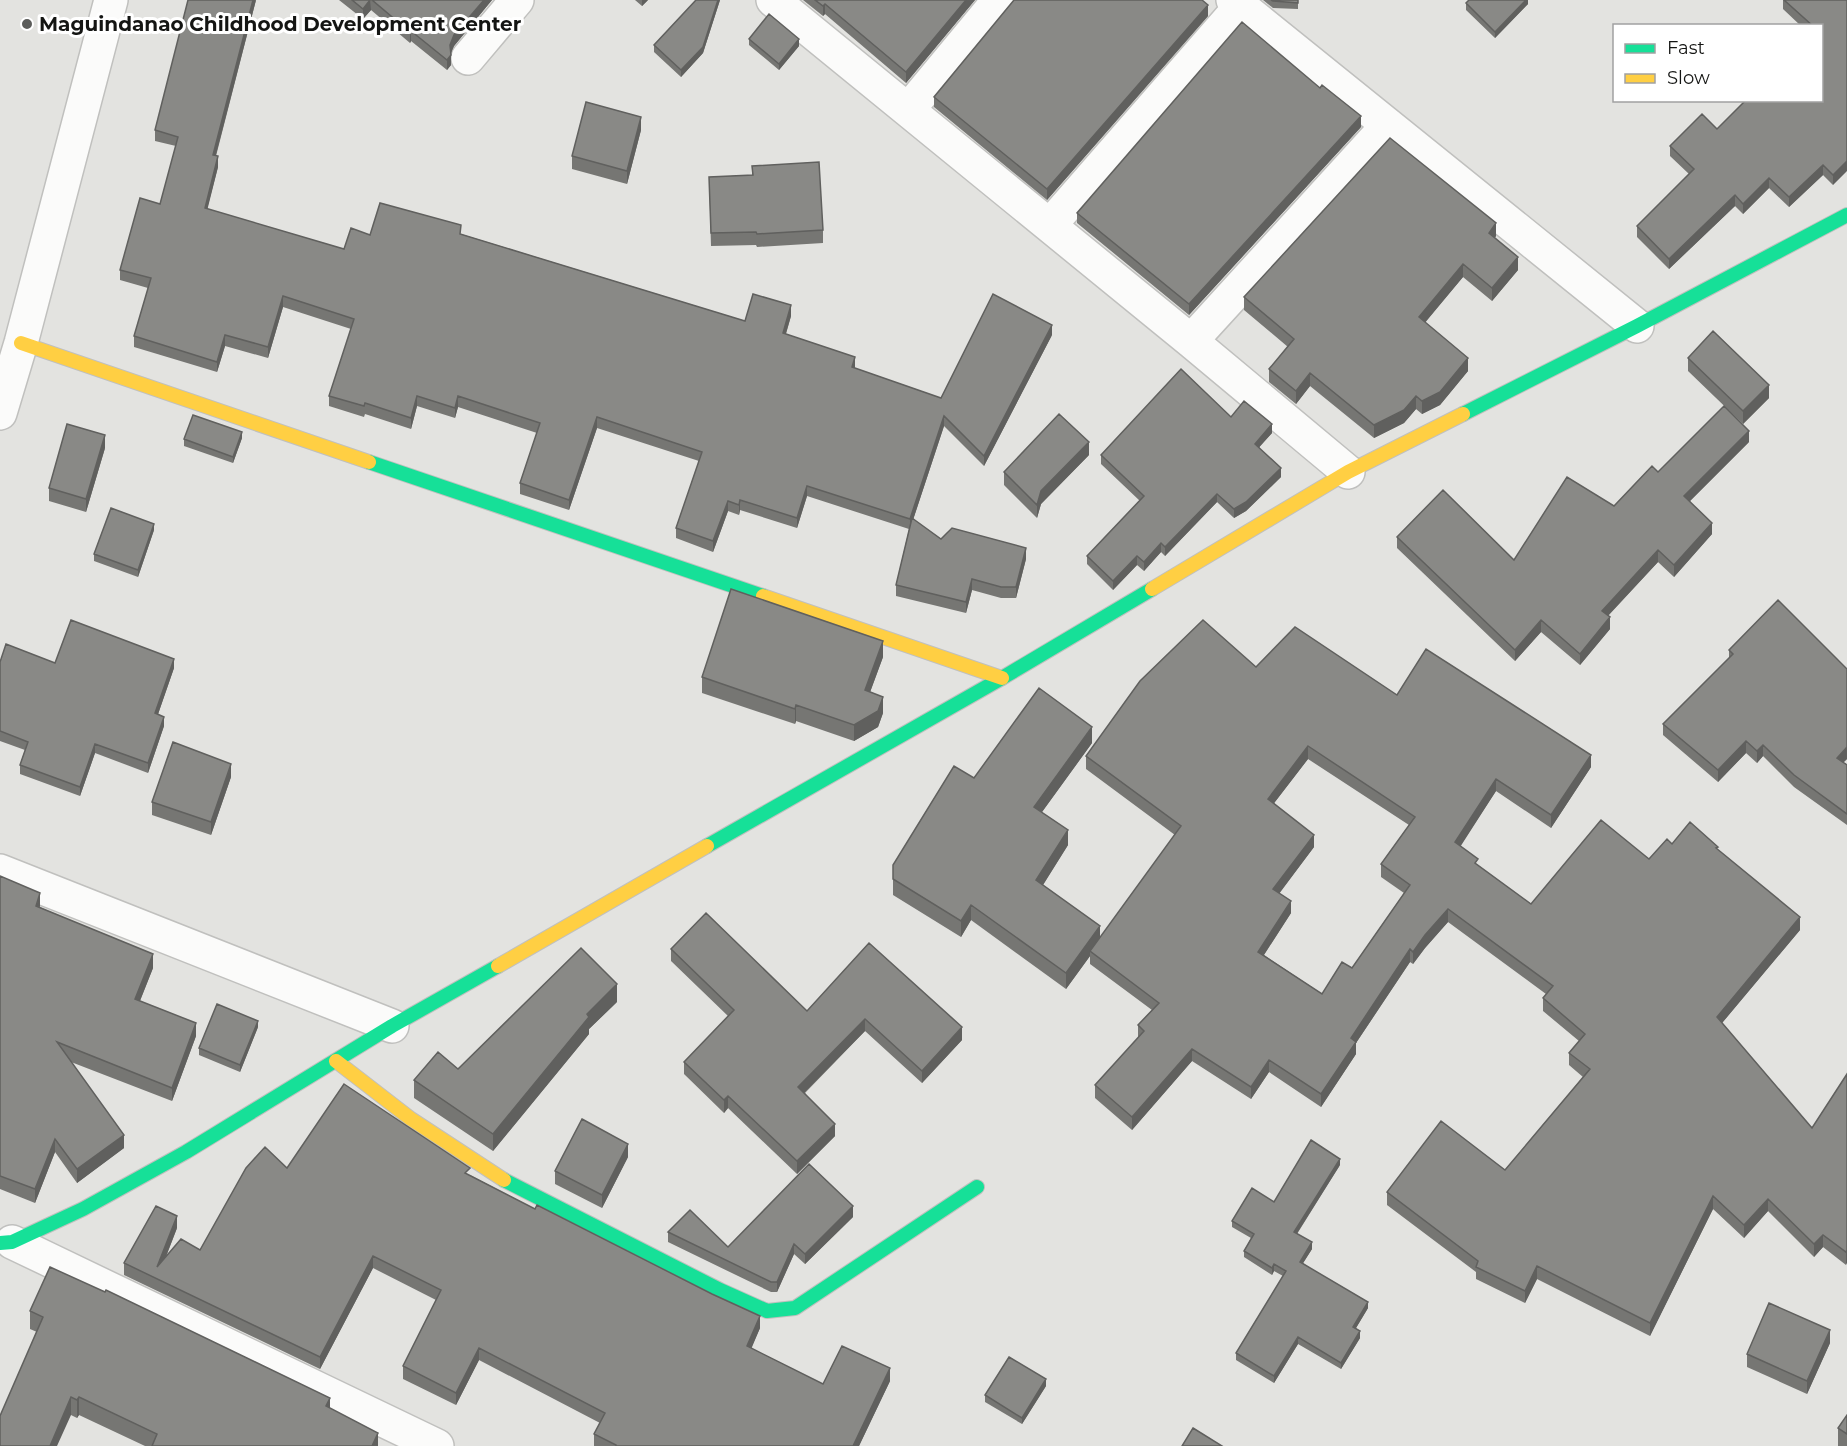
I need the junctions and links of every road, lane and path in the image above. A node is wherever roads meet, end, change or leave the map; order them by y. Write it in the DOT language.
graph roads {
  1 [pos="111,0"];
  2 [pos="517,0"];
  3 [pos="773,0"];
  4 [pos="999,0"];
  5 [pos="1237,3"];
  6 [pos="468,58"];
  7 [pos="908,110"];
  8 [pos="1388,125"];
  9 [pos="1847,215"];
  10 [pos="1050,225"];
  11 [pos="1637,326"];
  12 [pos="1191,341"];
  13 [pos="21,343"];
  14 [pos="0,413"];
  15 [pos="1348,472"];
  16 [pos="1002,678"];
  17 [pos="0,870"];
  18 [pos="392,1026"];
  19 [pos="336,1061"];
  20 [pos="977,1187"];
  21 [pos="6,1242"];
  22 [pos="437,1446"];
  1 -- 13 [label="street"];
  2 -- 6 [label="street"];
  3 -- 7 [label="street"];
  4 -- 7 [label="street"];
  5 -- 8 [label="street"];
  5 -- 10 [label="street"];
  7 -- 10 [label="street"];
  8 -- 11 [label="street"];
  8 -- 12 [label="street"];
  9 -- 11 [label="street"];
  10 -- 12 [label="street"];
  11 -- 15 [label="street"];
  12 -- 15 [label="street"];
  13 -- 14 [label="street"];
  13 -- 16 [label="street"];
  15 -- 16 [label="street"];
  16 -- 18 [label="street"];
  17 -- 18 [label="street"];
  18 -- 19 [label="street"];
  19 -- 20 [label="street"];
  19 -- 21 [label="street"];
  21 -- 22 [label="street"];
}
